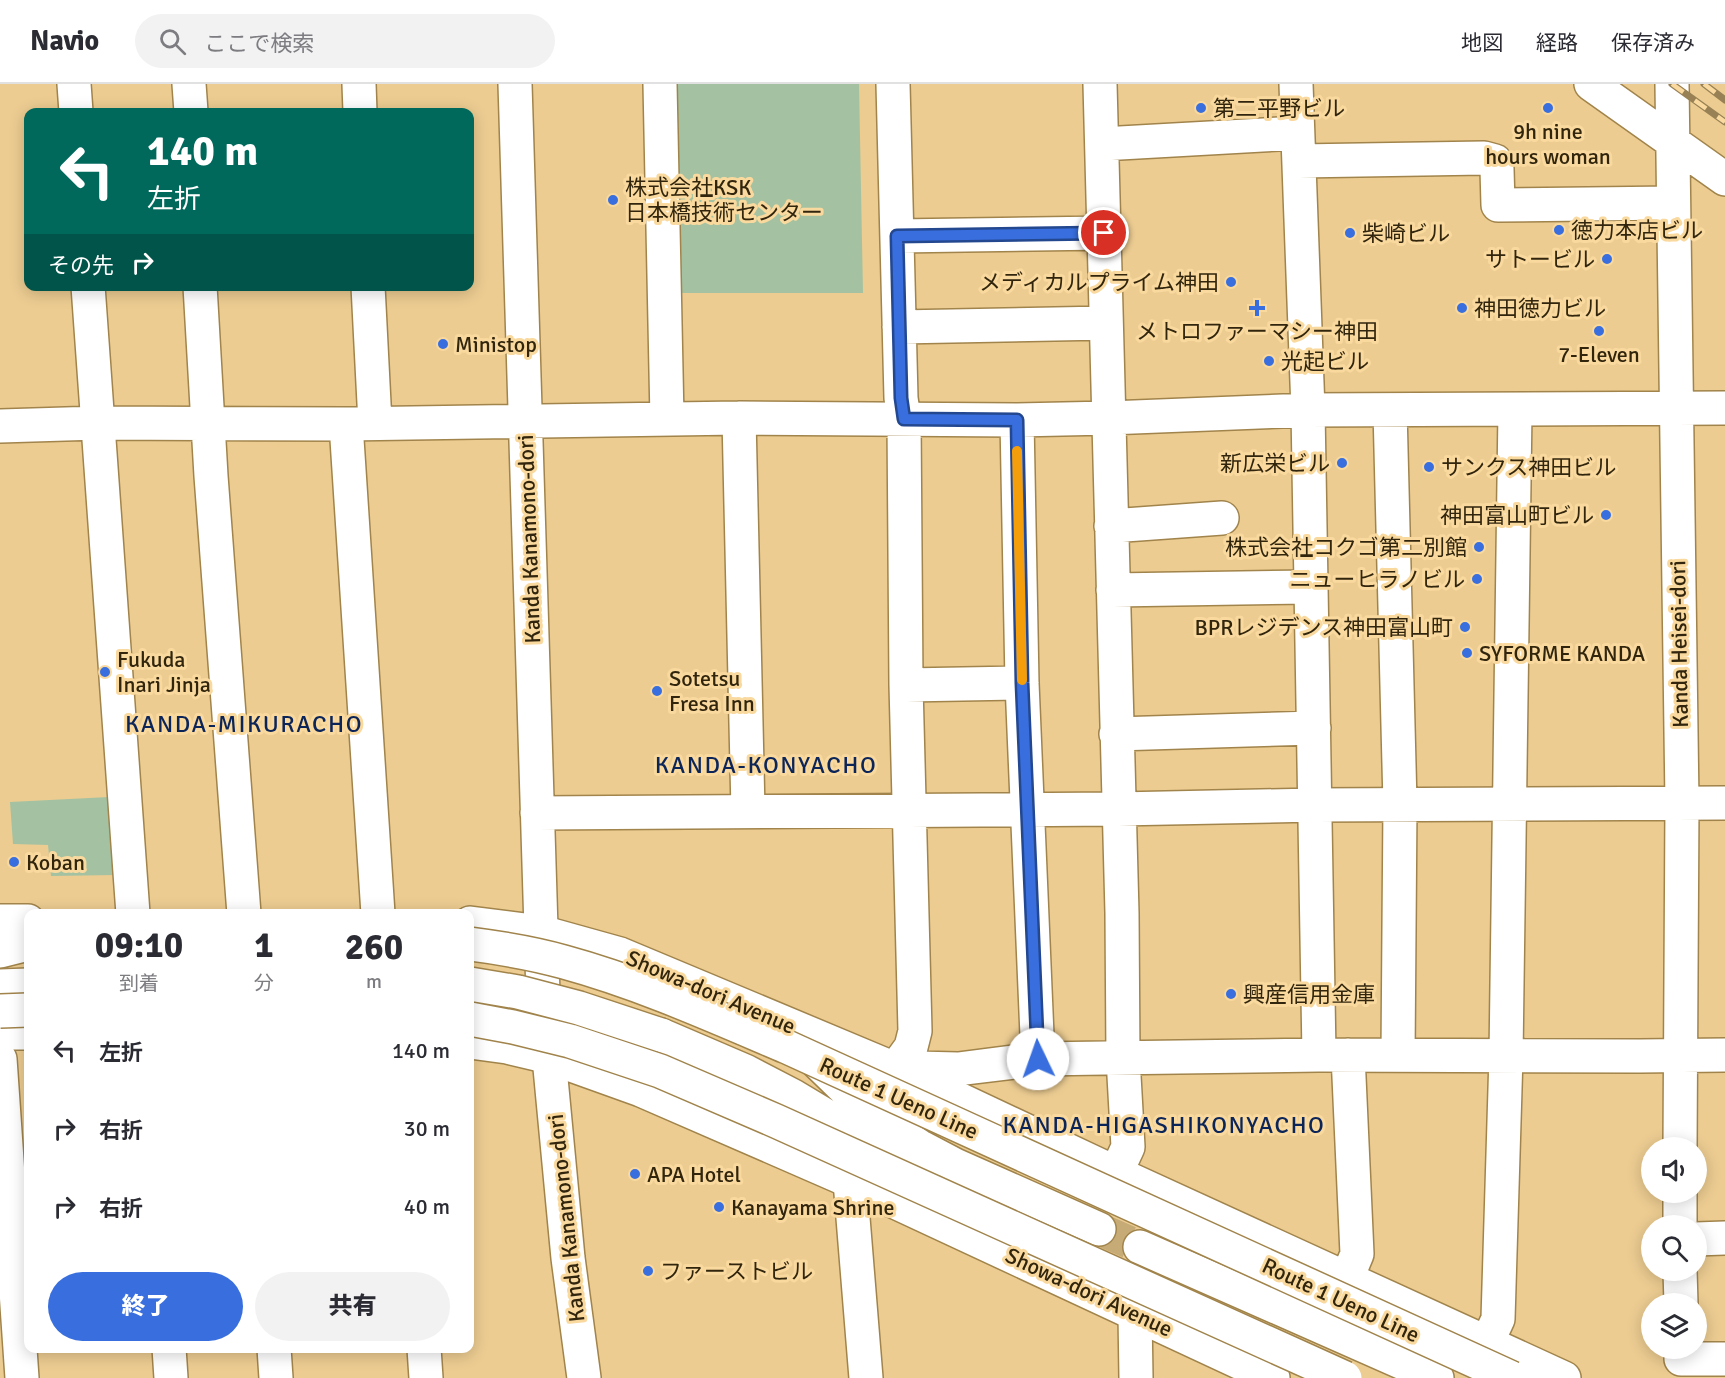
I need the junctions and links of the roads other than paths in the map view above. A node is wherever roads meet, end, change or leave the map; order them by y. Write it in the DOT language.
graph roads {
  1 [pos="74,84"];
  2 [pos="189,84"];
  3 [pos="358,84"];
  4 [pos="515,84"];
  5 [pos="660,84"];
  6 [pos="893,84"];
  7 [pos="1100,84"];
  8 [pos="1296,84"];
  9 [pos="1591,84"];
  10 [pos="1672,84"];
  11 [pos="76,108"];
  12 [pos="191,108"];
  13 [pos="360,108"];
  14 [pos="1672,140"];
  15 [pos="1101,144"];
  16 [pos="1298,147"];
  17 [pos="1725,179"];
  18 [pos="1673,203"];
  19 [pos="1104,233"];
  20 [pos="897,236"];
  21 [pos="88,291"];
  22 [pos="200,291"];
  23 [pos="368,291"];
  24 [pos="1106,323"];
  25 [pos="899,327"];
  26 [pos="1676,407"];
  27 [pos="1725,408"];
  28 [pos="1308,410"];
  29 [pos="1390,410"];
  30 [pos="1515,410"];
  31 [pos="739,418"];
  32 [pos="1108,418"];
  33 [pos="667,419"];
  34 [pos="904,419"];
  35 [pos="525,420"];
  36 [pos="1017,420"];
  37 [pos="98,423"];
  38 [pos="208,424"];
  39 [pos="360,424"];
  40 [pos="0,426"];
  41 [pos="1222,518"];
  42 [pos="1111,526"];
  43 [pos="1311,588"];
  44 [pos="1113,590"];
  45 [pos="1022,683"];
  46 [pos="906,685"];
  47 [pos="1314,728"];
  48 [pos="1116,734"];
  49 [pos="1682,803"];
  50 [pos="1725,803"];
  51 [pos="1401,804"];
  52 [pos="1509,804"];
  53 [pos="1315,805"];
  54 [pos="1027,809"];
  55 [pos="1118,809"];
  56 [pos="748,811"];
  57 [pos="909,811"];
  58 [pos="537,813"];
  59 [pos="133,909"];
  60 [pos="244,909"];
  61 [pos="378,909"];
  62 [pos="0,921"];
  63 [pos="24,921"];
  64 [pos="474,924"];
  65 [pos="541,932"];
  66 [pos="24,938"];
  67 [pos="0,939"];
  68 [pos="474,944"];
  69 [pos="24,945"];
  70 [pos="0,951"];
  71 [pos="24,985"];
  72 [pos="474,985"];
  73 [pos="0,986"];
  74 [pos="543,994"];
  75 [pos="0,1009"];
  76 [pos="24,1012"];
  77 [pos="770,1016"];
  78 [pos="474,1020"];
  79 [pos="24,1033"];
  80 [pos="0,1034"];
  81 [pos="474,1043"];
  82 [pos="1334,1055"];
  83 [pos="1398,1055"];
  84 [pos="1725,1055"];
  85 [pos="1506,1056"];
  86 [pos="1680,1056"];
  87 [pos="549,1057"];
  88 [pos="1123,1058"];
  89 [pos="0,1059"];
  90 [pos="1038,1059"];
  91 [pos="895,1069"];
  92 [pos="1680,1137"];
  93 [pos="783,1151"];
  94 [pos="1116,1173"];
  95 [pos="850,1181"];
  96 [pos="1001,1222"];
  97 [pos="1099,1229"];
  98 [pos="1725,1238"];
  99 [pos="1707,1239"];
  100 [pos="1140,1247"];
  101 [pos="1347,1278"];
  102 [pos="1135,1314"];
  103 [pos="1487,1343"];
  104 [pos="169,1353"];
  105 [pos="274,1353"];
  106 [pos="424,1353"];
  107 [pos="1725,1359"];
  108 [pos="14,1362"];
  109 [pos="1682,1362"];
  110 [pos="171,1378"];
  111 [pos="276,1378"];
  112 [pos="426,1378"];
  113 [pos="584,1378"];
  114 [pos="866,1378"];
  115 [pos="1136,1378"];
  116 [pos="1273,1378"];
  117 [pos="1345,1378"];
  118 [pos="1437,1378"];
  119 [pos="1512,1378"];
  120 [pos="1564,1378"];
  1 -- 11 [label="main road"];
  2 -- 12 [label="main road"];
  3 -- 13 [label="main road"];
  4 -- 35 [label="main road, Kanda Kanamono-dori"];
  5 -- 33 [label="main road"];
  6 -- 20 [label="main road"];
  7 -- 15 [label="main road"];
  8 -- 16 [label="main road"];
  9 -- 14 [label="main road"];
  10 -- 14 [label="main road, Kanda Heisei-dori"];
  14 -- 17 [label="main road"];
  14 -- 18 [label="main road, Kanda Heisei-dori"];
  15 -- 16 [label="main road"];
  15 -- 19 [label="main road"];
  16 -- 18 [label="main road"];
  16 -- 28 [label="main road"];
  18 -- 26 [label="main road, Kanda Heisei-dori"];
  19 -- 20 [label="main road"];
  19 -- 24 [label="main road"];
  20 -- 25 [label="main road"];
  21 -- 37 [label="main road"];
  22 -- 38 [label="main road"];
  23 -- 39 [label="main road"];
  24 -- 25 [label="main road"];
  24 -- 32 [label="main road"];
  25 -- 34 [label="main road"];
  26 -- 27 [label="main road"];
  26 -- 30 [label="main road"];
  26 -- 49 [label="main road, Kanda Heisei-dori"];
  28 -- 29 [label="main road"];
  28 -- 32 [label="main road"];
  28 -- 43 [label="main road"];
  29 -- 30 [label="main road"];
  29 -- 51 [label="main road"];
  30 -- 52 [label="main road"];
  31 -- 33 [label="main road"];
  31 -- 34 [label="main road"];
  31 -- 56 [label="main road"];
  32 -- 36 [label="main road"];
  32 -- 42 [label="main road"];
  33 -- 35 [label="main road"];
  34 -- 36 [label="main road"];
  34 -- 46 [label="main road"];
  35 -- 39 [label="main road"];
  35 -- 58 [label="main road, Kanda Kanamono-dori"];
  36 -- 45 [label="main road"];
  37 -- 38 [label="main road"];
  37 -- 40 [label="main road"];
  37 -- 59 [label="main road"];
  38 -- 39 [label="main road"];
  38 -- 60 [label="main road"];
  39 -- 61 [label="main road"];
  41 -- 42 [label="main road"];
  42 -- 44 [label="main road"];
  43 -- 44 [label="main road"];
  43 -- 47 [label="main road"];
  44 -- 48 [label="main road"];
  45 -- 46 [label="main road"];
  45 -- 54 [label="main road"];
  46 -- 57 [label="main road"];
  47 -- 48 [label="main road"];
  47 -- 53 [label="main road"];
  48 -- 55 [label="main road"];
  49 -- 50 [label="main road"];
  49 -- 52 [label="main road"];
  49 -- 86 [label="main road, Kanda Heisei-dori"];
  51 -- 52 [label="main road"];
  51 -- 53 [label="main road"];
  51 -- 83 [label="main road"];
  52 -- 85 [label="main road"];
  53 -- 55 [label="main road"];
  53 -- 82 [label="main road"];
  54 -- 55 [label="main road"];
  54 -- 57 [label="main road"];
  54 -- 90 [label="main road"];
  55 -- 88 [label="main road"];
  56 -- 57 [label="main road"];
  56 -- 58 [label="main road"];
  57 -- 91 [label="main road"];
  58 -- 65 [label="main road, Kanda Kanamono-dori"];
  62 -- 63 [label="main road"];
  64 -- 65 [label="main road, Showa-dori Avenue"];
  65 -- 74 [label="main road, Kanda Kanamono-dori"];
  65 -- 77 [label="main road, Showa-dori Avenue"];
  66 -- 67 [label="main road"];
  68 -- 119 [label="main road, Route 1 Ueno Line, bridge"];
  69 -- 70 [label="main road"];
  71 -- 73 [label="main road"];
  72 -- 96 [label="main road, bridge"];
  74 -- 87 [label="main road, Kanda Kanamono-dori"];
  74 -- 93 [label="main road"];
  75 -- 76 [label="main road, bridge"];
  77 -- 91 [label="main road, Showa-dori Avenue"];
  77 -- 97 [label="main road"];
  78 -- 96 [label="main road, bridge"];
  79 -- 80 [label="main road"];
  81 -- 87 [label="main road, Showa-dori Avenue"];
  82 -- 83 [label="main road"];
  82 -- 88 [label="main road"];
  82 -- 101 [label="main road"];
  83 -- 85 [label="main road"];
  84 -- 86 [label="main road"];
  85 -- 86 [label="main road"];
  85 -- 103 [label="main road"];
  86 -- 92 [label="main road, Kanda Heisei-dori"];
  87 -- 93 [label="main road, Showa-dori Avenue"];
  87 -- 113 [label="main road, Kanda Kanamono-dori"];
  88 -- 90 [label="main road"];
  88 -- 94 [label="main road"];
  89 -- 108 [label="main road"];
  90 -- 91 [label="main road"];
  91 -- 94 [label="main road, Showa-dori Avenue"];
  93 -- 95 [label="main road, Showa-dori Avenue"];
  94 -- 101 [label="main road, Showa-dori Avenue"];
  95 -- 102 [label="main road, Showa-dori Avenue"];
  95 -- 114 [label="main road"];
  96 -- 117 [label="main road, bridge"];
  98 -- 99 [label="main road"];
  100 -- 118 [label="main road"];
  101 -- 103 [label="main road, Showa-dori Avenue"];
  102 -- 115 [label="main road"];
  102 -- 116 [label="main road, Showa-dori Avenue"];
  103 -- 120 [label="main road, Showa-dori Avenue"];
  104 -- 110 [label="main road"];
  105 -- 111 [label="main road"];
  106 -- 112 [label="main road"];
  107 -- 109 [label="main road"];
}
